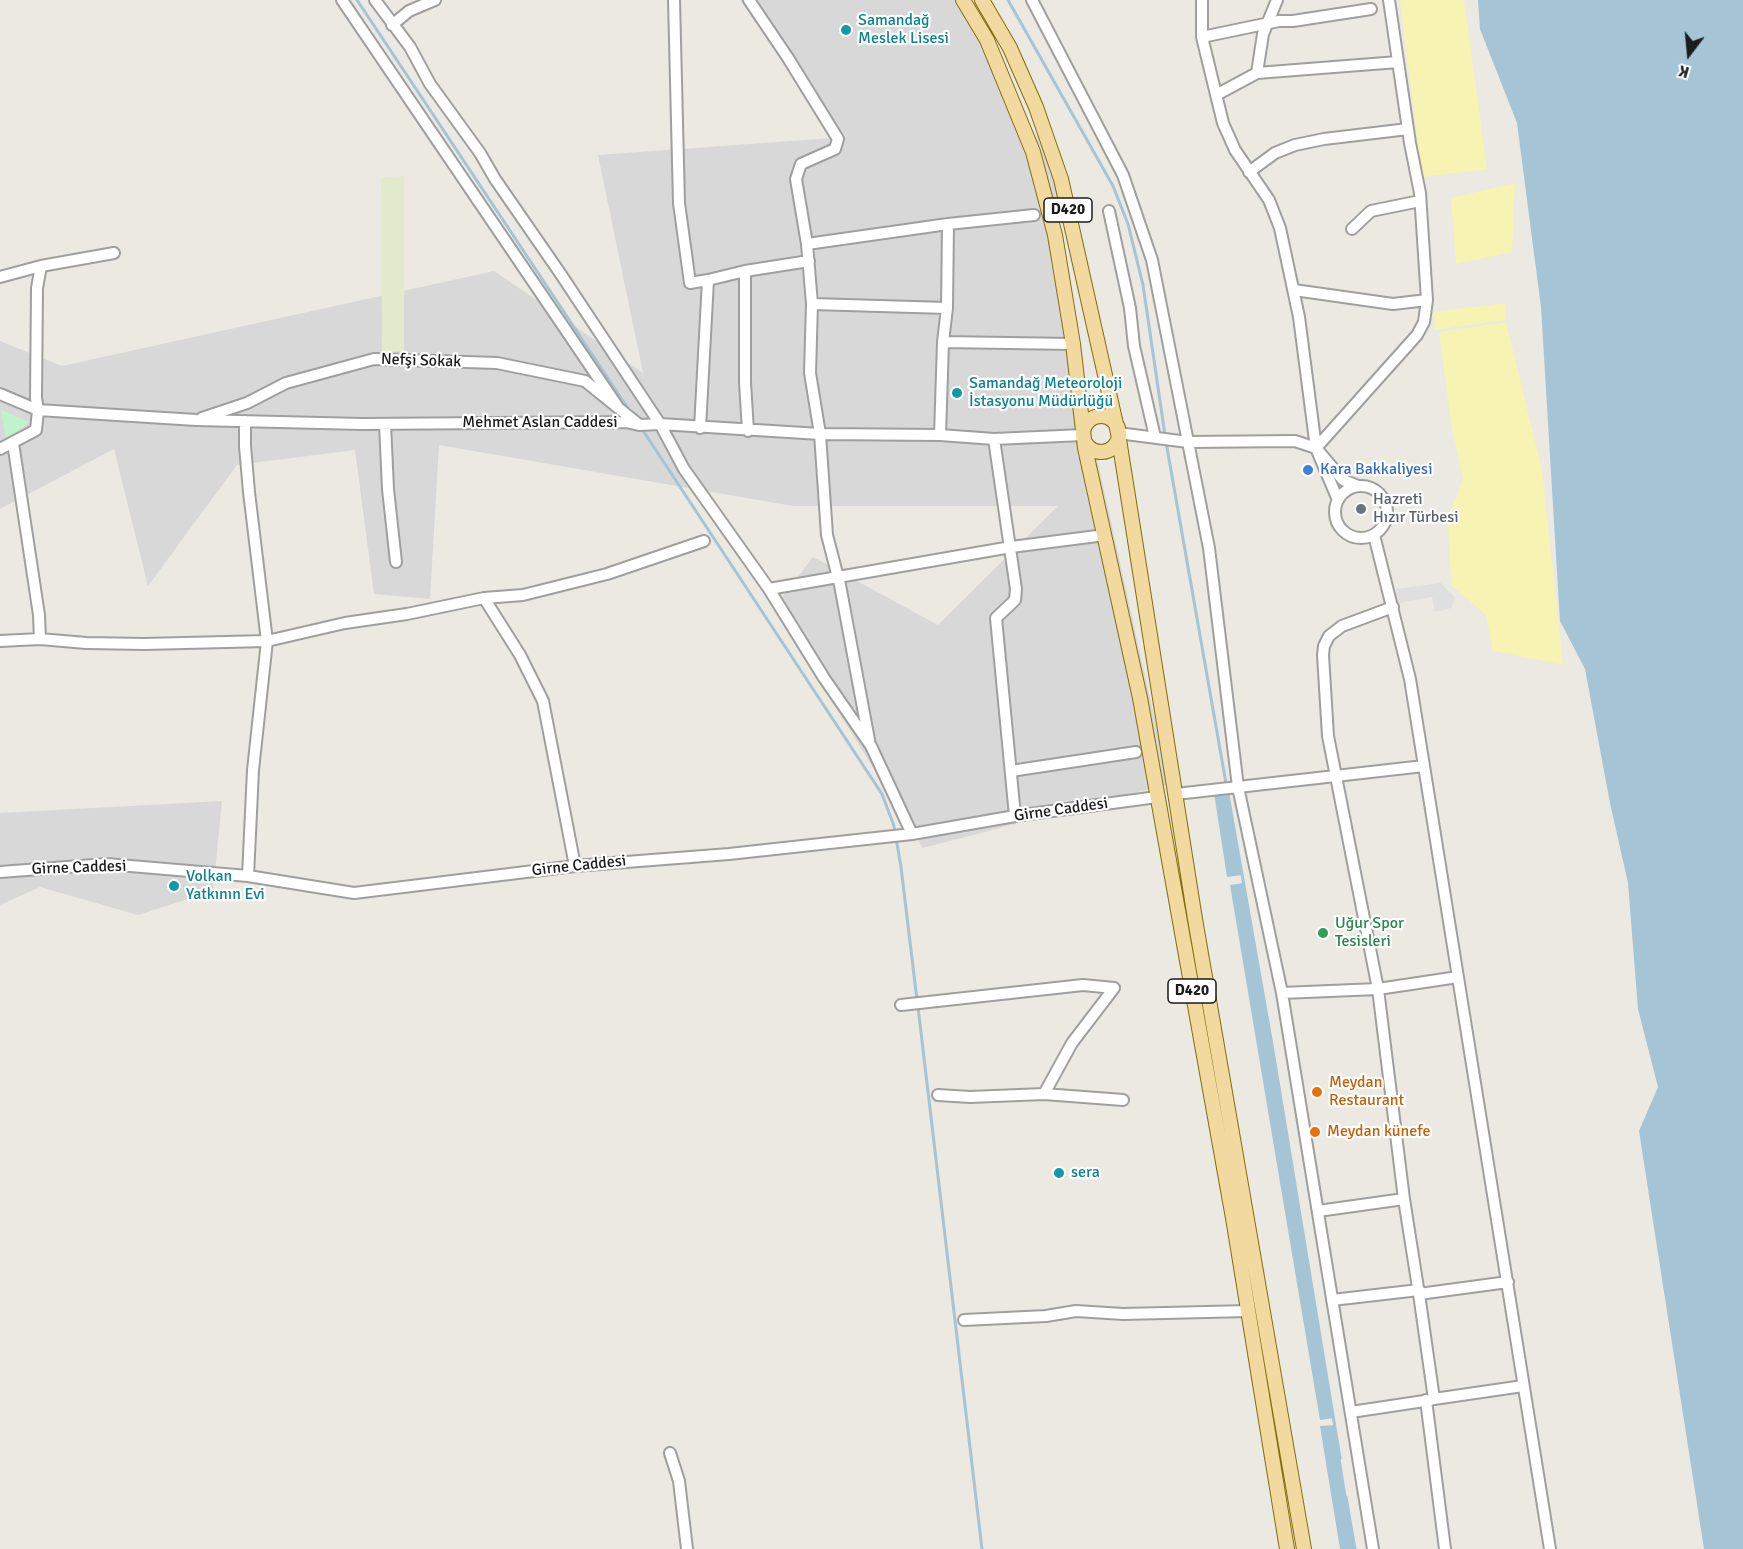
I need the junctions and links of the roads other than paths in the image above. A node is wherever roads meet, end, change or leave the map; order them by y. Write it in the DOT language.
graph roads {
  1 [pos="342,0"];
  2 [pos="375,0"];
  3 [pos="435,0"];
  4 [pos="674,0"];
  5 [pos="749,0"];
  6 [pos="963,0"];
  7 [pos="982,0"];
  8 [pos="1032,0"];
  9 [pos="1202,0"];
  10 [pos="1277,0"];
  11 [pos="1389,0"];
  12 [pos="1371,9"];
  13 [pos="1268,24"];
  14 [pos="392,25"];
  15 [pos="1202,37"];
  16 [pos="1398,62"];
  17 [pos="1257,73"];
  18 [pos="1216,95"];
  19 [pos="1408,129"];
  20 [pos="1249,172"];
  21 [pos="1420,201"];
  22 [pos="1109,211"];
  23 [pos="1034,214"];
  24 [pos="948,224"];
  25 [pos="1352,229"];
  26 [pos="807,244"];
  27 [pos="114,253"];
  28 [pos="808,261"];
  29 [pos="41,266"];
  30 [pos="745,271"];
  31 [pos="0,277"];
  32 [pos="708,280"];
  33 [pos="1293,290"];
  34 [pos="1427,300"];
  35 [pos="812,304"];
  36 [pos="946,308"];
  37 [pos="942,342"];
  38 [pos="1072,344"];
  39 [pos="0,394"];
  40 [pos="618,407"];
  41 [pos="38,410"];
  42 [pos="196,420"];
  43 [pos="245,422"];
  44 [pos="385,424"];
  45 [pos="660,424"];
  46 [pos="639,425"];
  47 [pos="700,428"];
  48 [pos="748,431"];
  49 [pos="1118,433"];
  50 [pos="820,434"];
  51 [pos="940,435"];
  52 [pos="1083,435"];
  53 [pos="1155,437"];
  54 [pos="994,439"];
  55 [pos="1188,442"];
  56 [pos="13,443"];
  57 [pos="1316,447"];
  58 [pos="0,449"];
  59 [pos="1358,486"];
  60 [pos="1338,500"];
  61 [pos="1106,535"];
  62 [pos="1374,535"];
  63 [pos="704,542"];
  64 [pos="1011,547"];
  65 [pos="396,562"];
  66 [pos="838,576"];
  67 [pos="769,589"];
  68 [pos="484,598"];
  69 [pos="1393,607"];
  70 [pos="40,639"];
  71 [pos="0,641"];
  72 [pos="267,641"];
  73 [pos="871,746"];
  74 [pos="1136,752"];
  75 [pos="1424,766"];
  76 [pos="1011,771"];
  77 [pos="1337,776"];
  78 [pos="1238,788"];
  79 [pos="1176,794"];
  80 [pos="1157,797"];
  81 [pos="1015,816"];
  82 [pos="912,834"];
  83 [pos="575,866"];
  84 [pos="0,872"];
  85 [pos="248,876"];
  86 [pos="1458,977"];
  87 [pos="1378,989"];
  88 [pos="1282,993"];
  89 [pos="901,1005"];
  90 [pos="1044,1094"];
  91 [pos="938,1095"];
  92 [pos="1124,1100"];
  93 [pos="1404,1199"];
  94 [pos="1318,1211"];
  95 [pos="1508,1282"];
  96 [pos="1419,1292"];
  97 [pos="1332,1300"];
  98 [pos="1248,1311"];
  99 [pos="964,1320"];
  100 [pos="1523,1386"];
  101 [pos="1430,1400"];
  102 [pos="1351,1412"];
  103 [pos="670,1453"];
  104 [pos="687,1549"];
  105 [pos="1287,1549"];
  106 [pos="1304,1549"];
  107 [pos="1373,1549"];
  108 [pos="1445,1549"];
  109 [pos="1550,1549"];
  1 -- 40 [label="street"];
  2 -- 14 [label="street"];
  3 -- 14 [label="street"];
  4 -- 32 [label="street"];
  5 -- 26 [label="street"];
  6 -- 38 [label="main road, D420"];
  7 -- 49 [label="main road, D420"];
  8 -- 55 [label="street"];
  9 -- 15 [label="street"];
  10 -- 13 [label="street"];
  11 -- 16 [label="street"];
  12 -- 13 [label="street"];
  13 -- 15 [label="street"];
  13 -- 17 [label="street"];
  14 -- 45 [label="street"];
  15 -- 18 [label="street"];
  16 -- 17 [label="street"];
  16 -- 19 [label="street"];
  17 -- 18 [label="street"];
  18 -- 20 [label="street"];
  19 -- 20 [label="street"];
  19 -- 21 [label="street"];
  20 -- 33 [label="street"];
  21 -- 25 [label="street"];
  21 -- 34 [label="street"];
  22 -- 53 [label="street"];
  23 -- 24 [label="street"];
  24 -- 26 [label="street"];
  24 -- 36 [label="street"];
  26 -- 28 [label="street"];
  27 -- 29 [label="street"];
  28 -- 30 [label="street"];
  28 -- 35 [label="street"];
  29 -- 31 [label="street"];
  29 -- 41 [label="street"];
  30 -- 32 [label="street"];
  30 -- 48 [label="street"];
  32 -- 47 [label="street"];
  33 -- 34 [label="street"];
  33 -- 57 [label="street"];
  34 -- 57 [label="street"];
  35 -- 36 [label="street"];
  35 -- 50 [label="street"];
  36 -- 37 [label="street"];
  37 -- 38 [label="street"];
  37 -- 51 [label="street"];
  38 -- 52 [label="main road, D420"];
  39 -- 41 [label="street, Mehmet Aslan Caddesi"];
  40 -- 42 [label="street, Nefşi Sokak"];
  40 -- 46 [label="street, Nefşi Sokak"];
  41 -- 42 [label="street, Mehmet Aslan Caddesi"];
  41 -- 56 [label="street"];
  42 -- 43 [label="street, Mehmet Aslan Caddesi"];
  43 -- 44 [label="street, Mehmet Aslan Caddesi"];
  43 -- 72 [label="street"];
  44 -- 46 [label="street, Mehmet Aslan Caddesi"];
  44 -- 65 [label="street"];
  45 -- 46 [label="street, Mehmet Aslan Caddesi"];
  45 -- 47 [label="street, Mehmet Aslan Caddesi"];
  45 -- 67 [label="street"];
  47 -- 48 [label="street, Mehmet Aslan Caddesi"];
  48 -- 50 [label="street, Mehmet Aslan Caddesi"];
  49 -- 52 [label="main road"];
  49 -- 52 [label="main road"];
  49 -- 53 [label="street"];
  49 -- 79 [label="main road, D420"];
  50 -- 51 [label="street, Mehmet Aslan Caddesi"];
  50 -- 66 [label="street"];
  51 -- 54 [label="street, Mehmet Aslan Caddesi"];
  52 -- 54 [label="street, Mehmet Aslan Caddesi"];
  52 -- 61 [label="main road, D420"];
  53 -- 55 [label="street"];
  54 -- 64 [label="street"];
  55 -- 57 [label="street"];
  55 -- 78 [label="street"];
  56 -- 58 [label="street"];
  56 -- 70 [label="street"];
  57 -- 59 [label="street"];
  57 -- 60 [label="street"];
  59 -- 60 [label="street"];
  59 -- 62 [label="street"];
  60 -- 62 [label="street"];
  61 -- 64 [label="street"];
  61 -- 80 [label="main road, D420"];
  62 -- 69 [label="street"];
  63 -- 68 [label="street"];
  64 -- 66 [label="street"];
  64 -- 76 [label="street"];
  66 -- 67 [label="street"];
  66 -- 73 [label="street"];
  67 -- 73 [label="street"];
  68 -- 72 [label="street"];
  68 -- 83 [label="street"];
  69 -- 75 [label="street"];
  69 -- 77 [label="street"];
  70 -- 71 [label="street"];
  70 -- 72 [label="street"];
  72 -- 85 [label="street"];
  73 -- 82 [label="street"];
  74 -- 76 [label="street"];
  75 -- 77 [label="street"];
  75 -- 86 [label="street"];
  76 -- 81 [label="street"];
  77 -- 78 [label="street"];
  77 -- 87 [label="street"];
  78 -- 79 [label="street"];
  78 -- 88 [label="street"];
  79 -- 106 [label="main road, D420"];
  80 -- 81 [label="street, Girne Caddesi"];
  80 -- 98 [label="main road, D420"];
  81 -- 82 [label="street, Girne Caddesi"];
  82 -- 83 [label="street, Girne Caddesi"];
  83 -- 85 [label="street, Girne Caddesi"];
  84 -- 85 [label="street, Girne Caddesi"];
  86 -- 87 [label="street"];
  86 -- 95 [label="street"];
  87 -- 88 [label="street"];
  87 -- 93 [label="street"];
  88 -- 94 [label="street"];
  89 -- 90 [label="street"];
  90 -- 91 [label="street"];
  90 -- 92 [label="street"];
  93 -- 94 [label="street"];
  93 -- 96 [label="street"];
  94 -- 97 [label="street"];
  95 -- 96 [label="street"];
  95 -- 100 [label="street"];
  96 -- 97 [label="street"];
  96 -- 101 [label="street"];
  97 -- 102 [label="street"];
  98 -- 99 [label="street"];
  98 -- 105 [label="main road, D420"];
  100 -- 101 [label="street"];
  100 -- 109 [label="street"];
  101 -- 102 [label="street"];
  101 -- 108 [label="street"];
  102 -- 107 [label="street"];
  103 -- 104 [label="street"];
}
